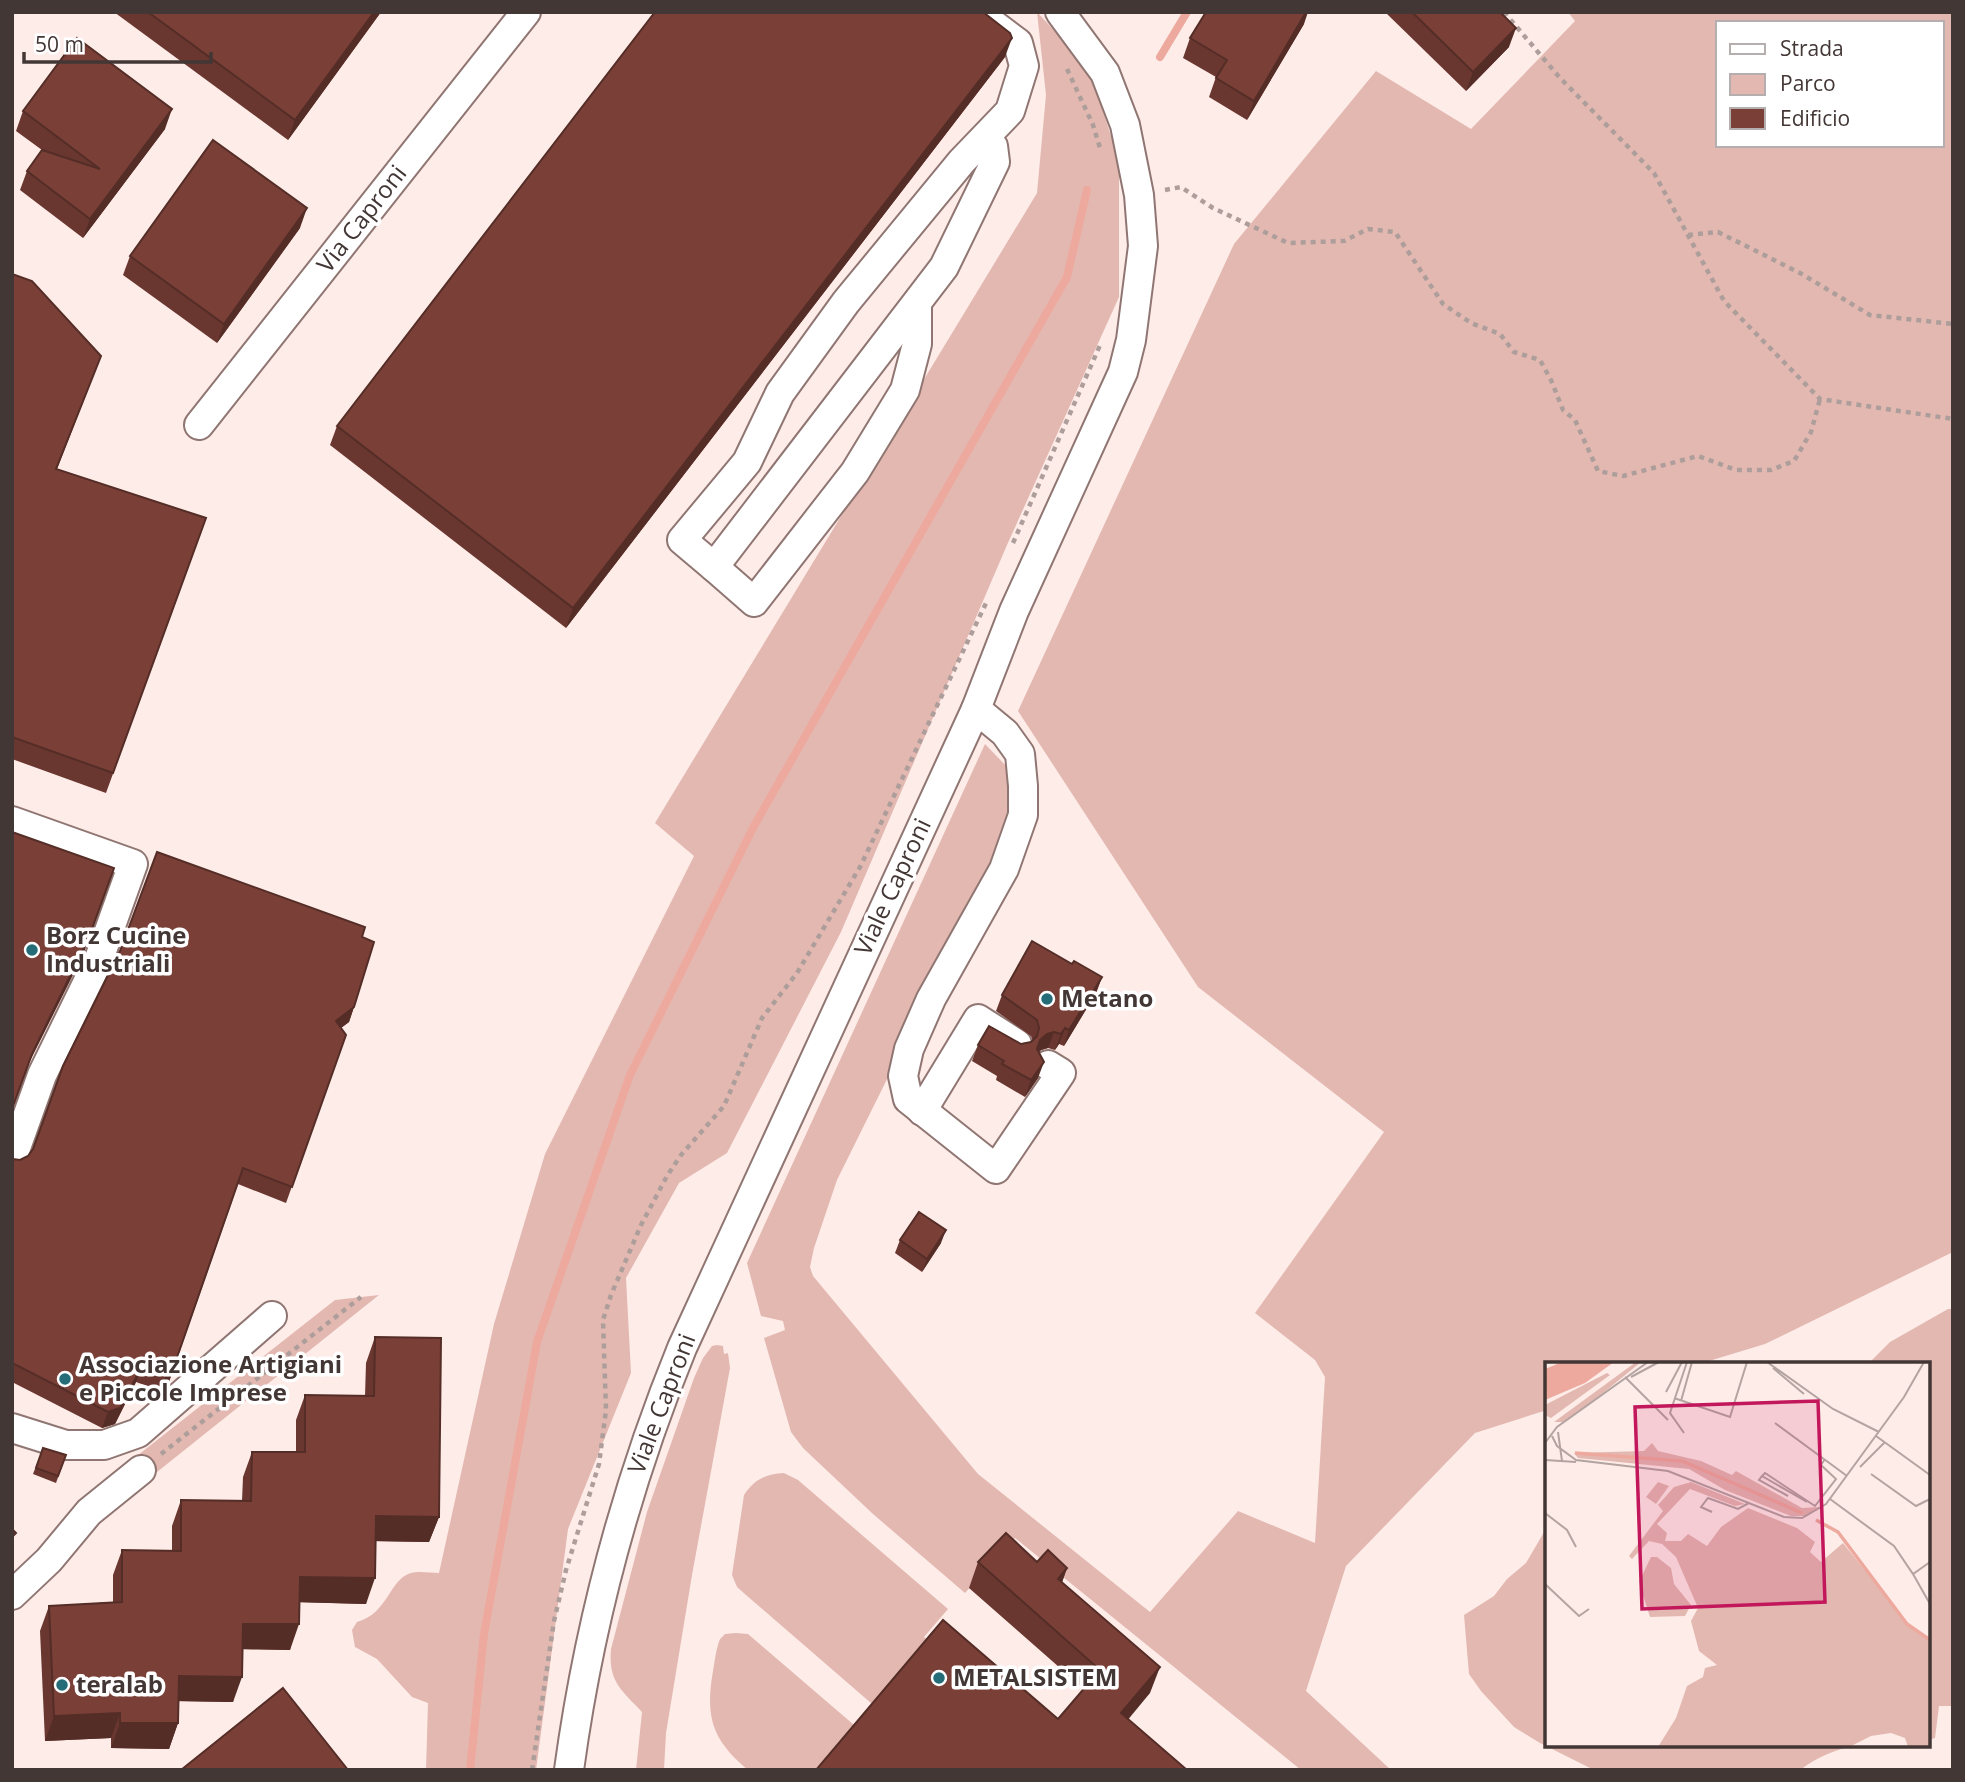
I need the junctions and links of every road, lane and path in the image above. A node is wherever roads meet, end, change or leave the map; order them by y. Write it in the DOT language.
graph roads {
  1 [pos="526,12"];
  2 [pos="976,12"];
  3 [pos="1060,12"];
  4 [pos="1504,12"];
  5 [pos="1063,63"];
  6 [pos="986,137"];
  7 [pos="1104,160"];
  8 [pos="1139,195"];
  9 [pos="1688,235"];
  10 [pos="917,304"];
  11 [pos="1953,324"];
  12 [pos="1105,334"];
  13 [pos="1819,400"];
  14 [pos="1953,419"];
  15 [pos="199,425"];
  16 [pos="1012,547"];
  17 [pos="714,567"];
  18 [pos="989,597"];
  19 [pos="976,709"];
  20 [pos="12,821"];
  21 [pos="1017,1044"];
  22 [pos="1048,1065"];
  23 [pos="922,1111"];
  24 [pos="12,1159"];
  25 [pos="361,1297"];
  26 [pos="272,1317"];
  27 [pos="12,1428"];
  28 [pos="141,1470"];
  29 [pos="12,1595"];
  30 [pos="532,1770"];
  31 [pos="569,1770"];
  1 -- 15 [label="street, Via Caproni"];
  2 -- 6 [label="street"];
  3 -- 8 [label="street, Viale Caproni"];
  4 -- 9 [label="path"];
  5 -- 7 [label="path"];
  6 -- 10 [label="street"];
  6 -- 17 [label="street"];
  8 -- 13 [label="path"];
  8 -- 19 [label="street, Viale Caproni"];
  9 -- 11 [label="path"];
  9 -- 13 [label="path"];
  10 -- 17 [label="street"];
  10 -- 17 [label="street"];
  12 -- 16 [label="path"];
  13 -- 14 [label="path"];
  18 -- 30 [label="path"];
  19 -- 23 [label="street"];
  19 -- 31 [label="street, Viale Caproni"];
  20 -- 24 [label="street"];
  21 -- 23 [label="street"];
  22 -- 23 [label="street"];
  25 -- 28 [label="path"];
  26 -- 27 [label="street"];
  28 -- 29 [label="street"];
}
